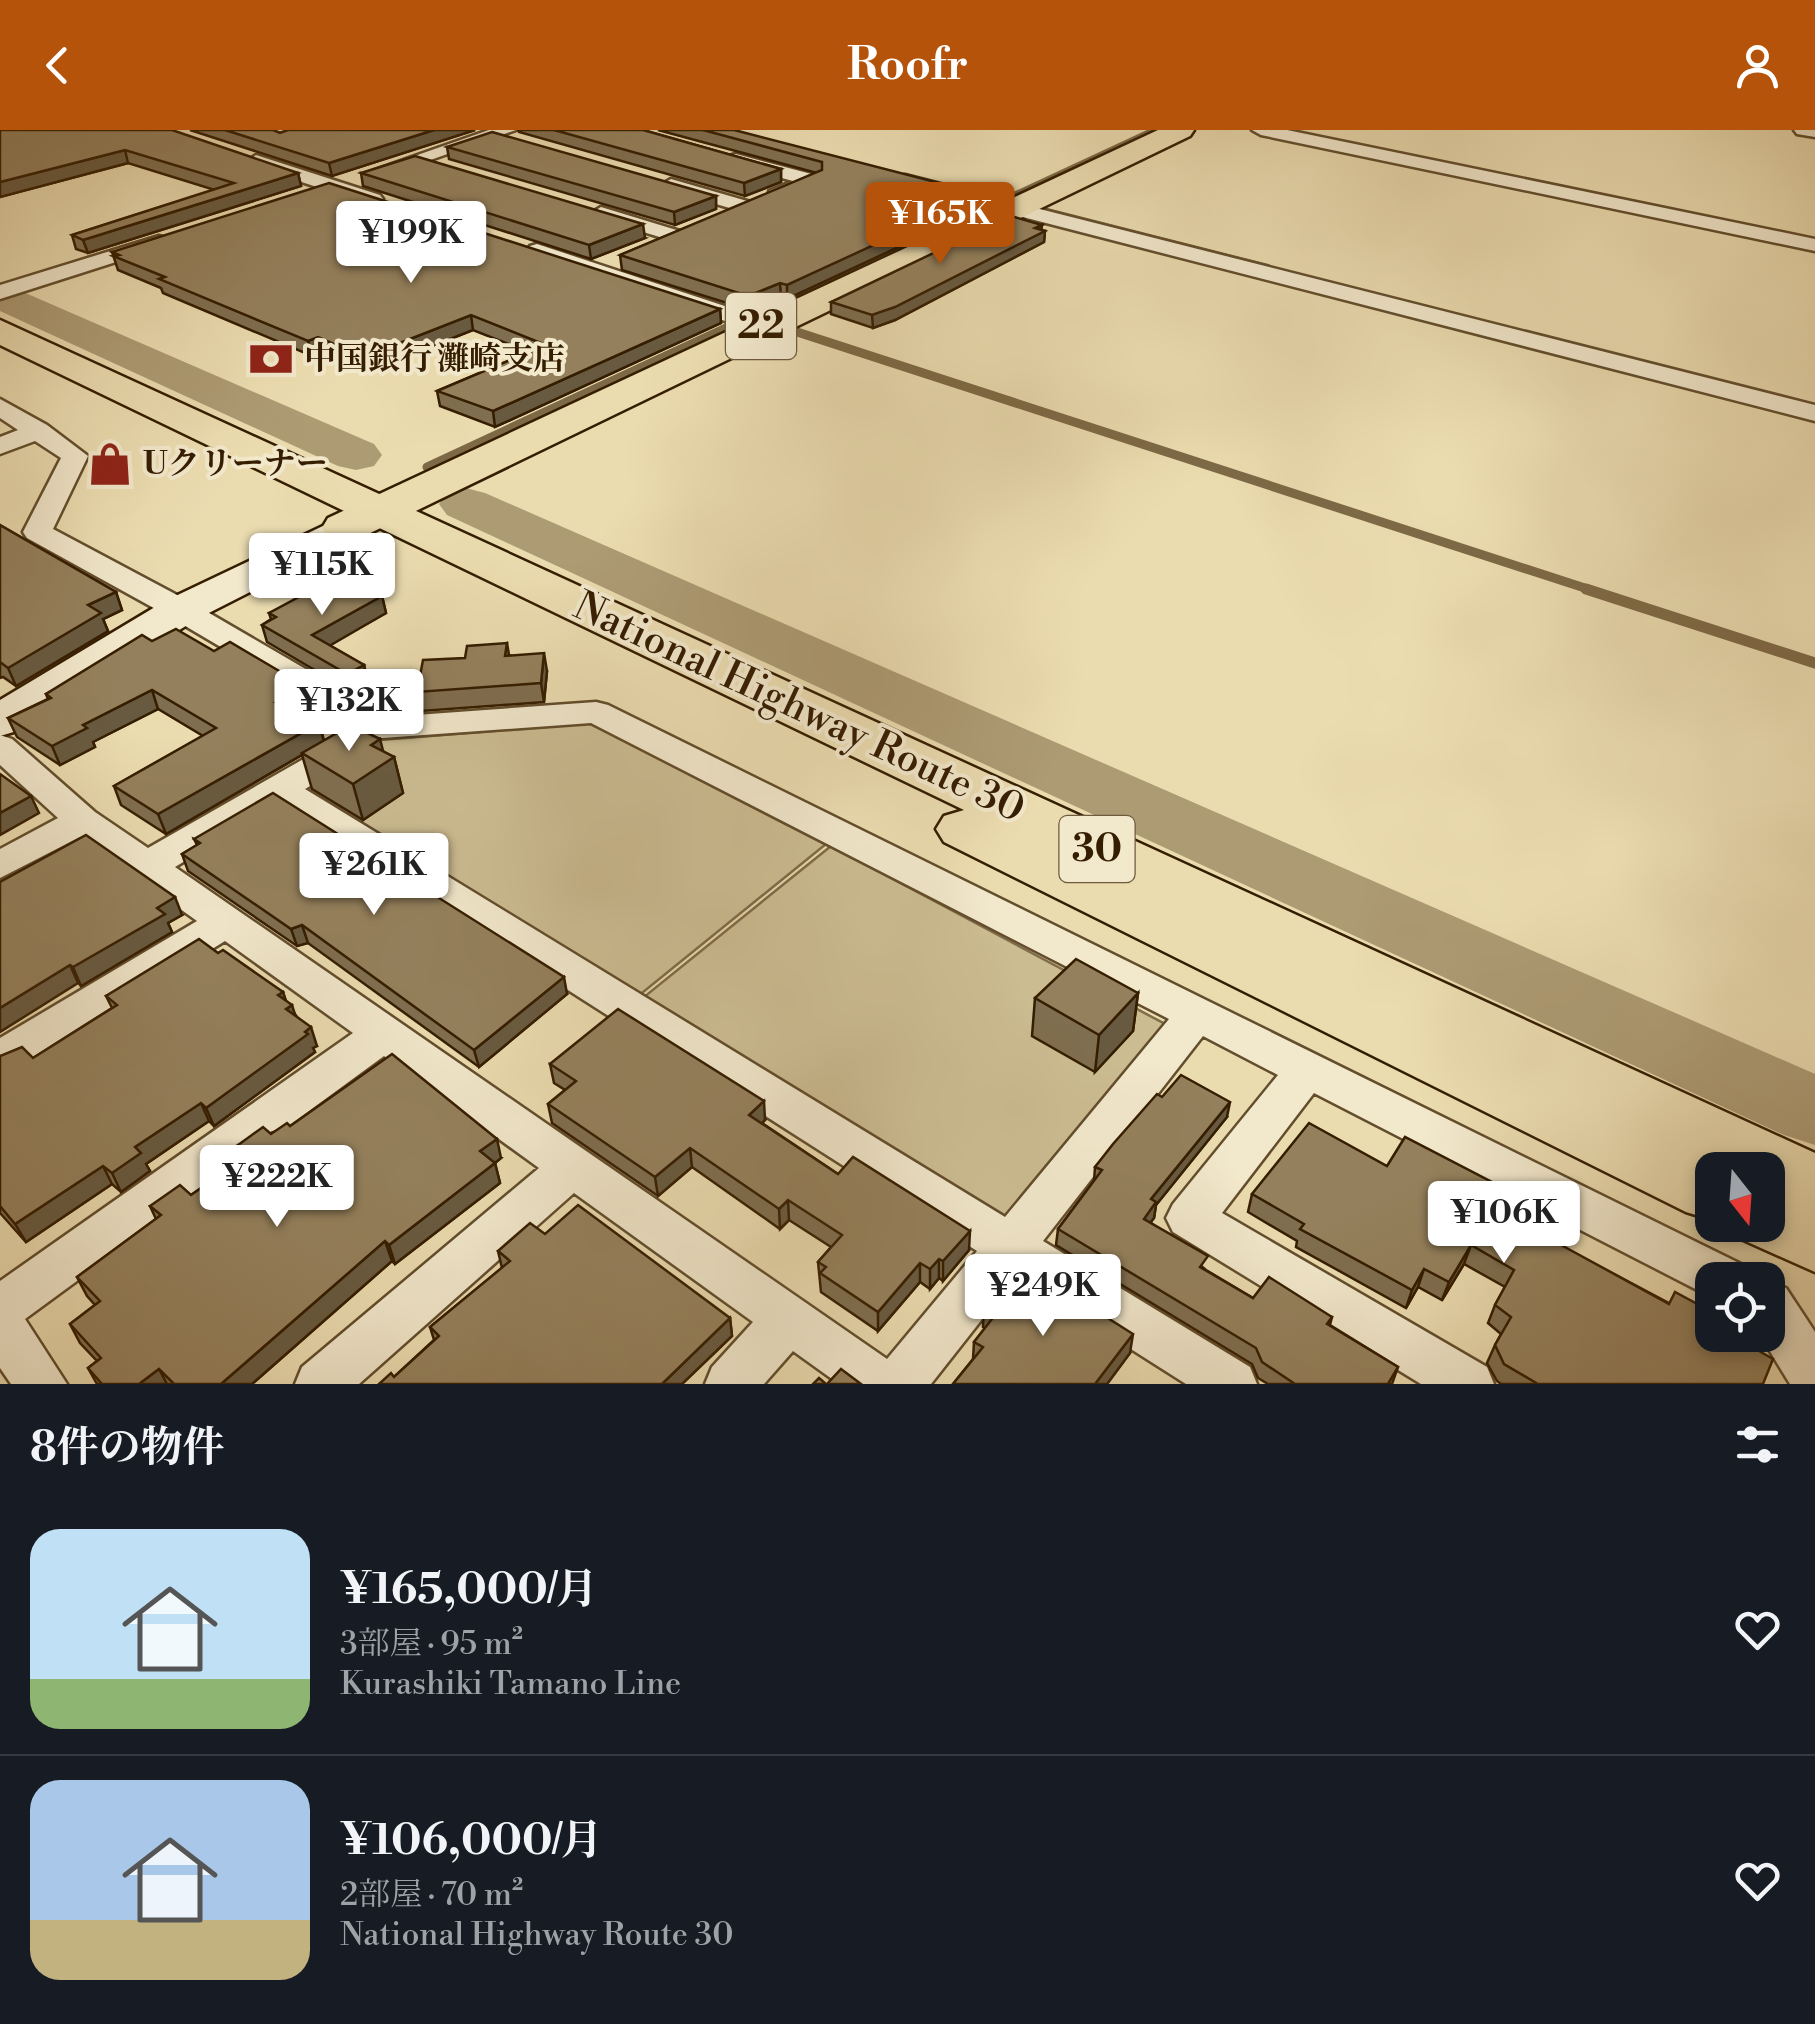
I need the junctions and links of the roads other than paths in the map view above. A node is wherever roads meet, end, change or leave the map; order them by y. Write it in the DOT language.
graph roads {
  1 [pos="438,130"];
  2 [pos="1180,130"];
  3 [pos="1261,130"];
  4 [pos="1803,130"];
  5 [pos="1815,132"];
  6 [pos="492,135"];
  7 [pos="530,145"];
  8 [pos="229,152"];
  9 [pos="718,155"];
  10 [pos="418,158"];
  11 [pos="455,170"];
  12 [pos="892,177"];
  13 [pos="656,181"];
  14 [pos="333,186"];
  15 [pos="296,198"];
  16 [pos="389,204"];
  17 [pos="1000,206"];
  18 [pos="747,207"];
  19 [pos="584,208"];
  20 [pos="694,228"];
  21 [pos="186,233"];
  22 [pos="520,245"];
  23 [pos="1815,246"];
  24 [pos="595,269"];
  25 [pos="2,292"];
  26 [pos="750,322"];
  27 [pos="0,331"];
  28 [pos="0,361"];
  29 [pos="0,407"];
  30 [pos="1815,412"];
  31 [pos="38,431"];
  32 [pos="0,446"];
  33 [pos="362,519"];
  34 [pos="181,610"];
  35 [pos="0,722"];
  36 [pos="382,728"];
  37 [pos="0,746"];
  38 [pos="279,788"];
  39 [pos="82,820"];
  40 [pos="0,865"];
  41 [pos="147,866"];
  42 [pos="225,922"];
  43 [pos="1196,1015"];
  44 [pos="384,1034"];
  45 [pos="0,1060"];
  46 [pos="1306,1070"];
  47 [pos="573,1166"];
  48 [pos="1695,1182"];
  49 [pos="1815,1187"];
  50 [pos="1785,1225"];
  51 [pos="1815,1240"];
  52 [pos="1010,1245"];
  53 [pos="1695,1265"];
  54 [pos="0,1309"];
  55 [pos="790,1318"];
  56 [pos="0,1326"];
  57 [pos="1785,1330"];
  58 [pos="1815,1377"];
  59 [pos="41,1384"];
  60 [pos="321,1384"];
  61 [pos="731,1384"];
  62 [pos="881,1384"];
  63 [pos="899,1384"];
  64 [pos="1231,1384"];
  65 [pos="1468,1384"];
  1 -- 6 [label="street"];
  2 -- 17 [label="main road, 22"];
  3 -- 23 [label="street"];
  4 -- 5 [label="street"];
  6 -- 7 [label="street"];
  6 -- 10 [label="street"];
  8 -- 14 [label="street"];
  9 -- 18 [label="street"];
  10 -- 11 [label="street"];
  10 -- 14 [label="street"];
  12 -- 17 [label="street"];
  13 -- 18 [label="street"];
  14 -- 15 [label="street"];
  14 -- 16 [label="street"];
  17 -- 26 [label="main road, 22"];
  17 -- 30 [label="street"];
  18 -- 20 [label="street"];
  19 -- 20 [label="street"];
  20 -- 24 [label="street"];
  21 -- 25 [label="street"];
  22 -- 24 [label="street"];
  24 -- 26 [label="street"];
  26 -- 33 [label="main road, 22"];
  27 -- 33 [label="main road, National Highway Route 30 / 30"];
  28 -- 33 [label="main road, National Highway Route 30 / 30"];
  29 -- 31 [label="street"];
  31 -- 32 [label="street"];
  31 -- 34 [label="street"];
  33 -- 34 [label="street"];
  33 -- 48 [label="main road, National Highway Route 30 / 30"];
  33 -- 49 [label="main road, National Highway Route 30 / 30"];
  34 -- 35 [label="street"];
  34 -- 36 [label="street"];
  36 -- 38 [label="street"];
  36 -- 43 [label="street"];
  37 -- 39 [label="street"];
  38 -- 41 [label="street"];
  38 -- 52 [label="street"];
  39 -- 40 [label="street"];
  39 -- 41 [label="street"];
  41 -- 42 [label="street"];
  42 -- 44 [label="street"];
  42 -- 45 [label="street"];
  43 -- 46 [label="street"];
  43 -- 52 [label="street"];
  44 -- 47 [label="street"];
  44 -- 54 [label="street"];
  46 -- 53 [label="street"];
  46 -- 65 [label="street"];
  47 -- 55 [label="street"];
  47 -- 60 [label="street"];
  50 -- 51 [label="main road"];
  52 -- 63 [label="street"];
  52 -- 64 [label="street"];
  55 -- 61 [label="street"];
  55 -- 62 [label="street"];
  56 -- 59 [label="street"];
  57 -- 58 [label="street"];
}
